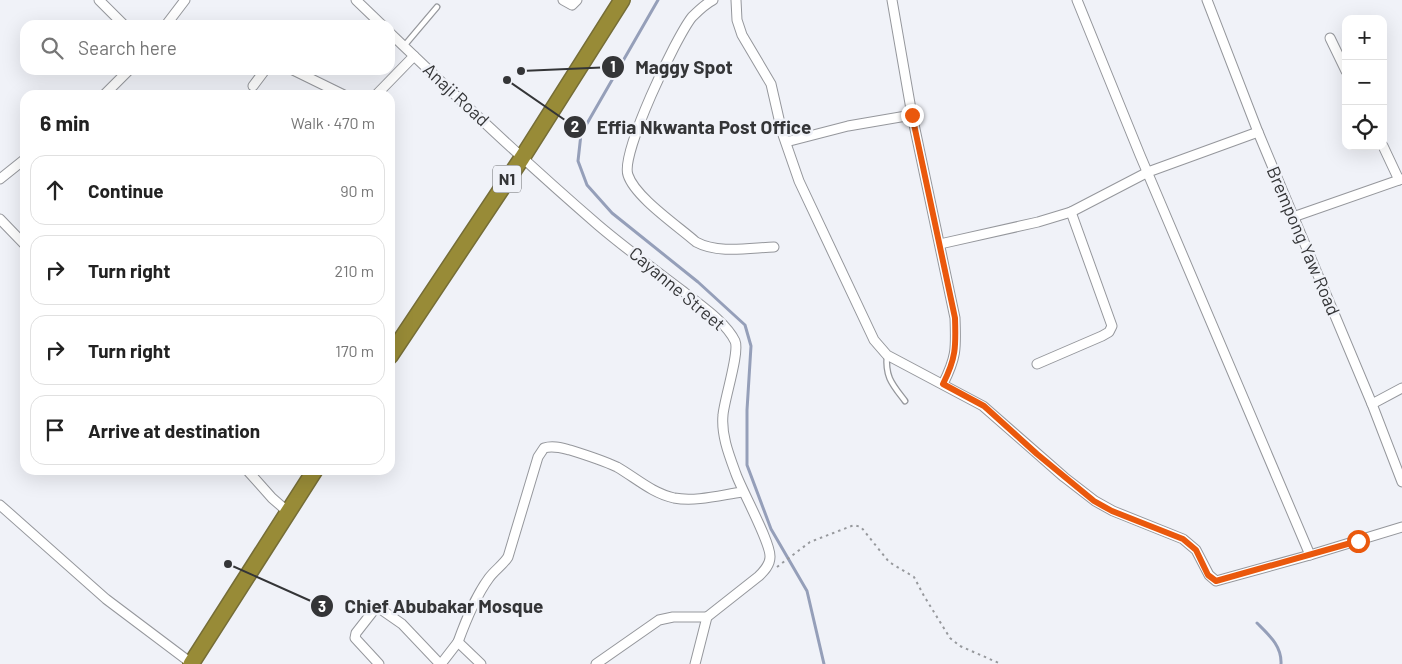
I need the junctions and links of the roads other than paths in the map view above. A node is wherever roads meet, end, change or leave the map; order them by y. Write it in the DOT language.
graph roads {
  1 [pos="99,0"];
  2 [pos="185,0"];
  3 [pos="356,0"];
  4 [pos="562,0"];
  5 [pos="577,0"];
  6 [pos="622,0"];
  7 [pos="713,0"];
  8 [pos="736,0"];
  9 [pos="892,0"];
  10 [pos="1077,0"];
  11 [pos="1207,0"];
  12 [pos="437,6"];
  13 [pos="119,20"];
  14 [pos="170,20"];
  15 [pos="377,20"];
  16 [pos="395,38"];
  17 [pos="1330,38"];
  18 [pos="404,46"];
  19 [pos="414,56"];
  20 [pos="1342,63"];
  21 [pos="124,75"];
  22 [pos="261,75"];
  23 [pos="303,75"];
  24 [pos="253,86"];
  25 [pos="109,90"];
  26 [pos="334,90"];
  27 [pos="381,90"];
  28 [pos="912,115"];
  29 [pos="1258,132"];
  30 [pos="786,142"];
  31 [pos="1385,150"];
  32 [pos="522,158"];
  33 [pos="20,163"];
  34 [pos="1148,172"];
  35 [pos="0,179"];
  36 [pos="1400,179"];
  37 [pos="1071,212"];
  38 [pos="1293,217"];
  39 [pos="0,219"];
  40 [pos="20,240"];
  41 [pos="940,244"];
  42 [pos="774,247"];
  43 [pos="395,348"];
  44 [pos="887,355"];
  45 [pos="1037,364"];
  46 [pos="943,384"];
  47 [pos="1402,388"];
  48 [pos="905,401"];
  49 [pos="1372,404"];
  50 [pos="251,475"];
  51 [pos="312,475"];
  52 [pos="1402,482"];
  53 [pos="742,492"];
  54 [pos="0,506"];
  55 [pos="288,512"];
  56 [pos="1402,527"];
  57 [pos="1310,555"];
  58 [pos="707,617"];
  59 [pos="458,642"];
  60 [pos="191,664"];
  61 [pos="379,664"];
  62 [pos="441,664"];
  63 [pos="480,664"];
  64 [pos="596,664"];
  65 [pos="695,664"];
  1 -- 13 [label="street"];
  2 -- 14 [label="street"];
  3 -- 15 [label="street"];
  4 -- 5 [label="street"];
  6 -- 32 [label="highway, N1"];
  7 -- 42 [label="street"];
  8 -- 30 [label="street"];
  9 -- 28 [label="street"];
  10 -- 34 [label="street"];
  11 -- 29 [label="street, Brempong Yaw Road"];
  12 -- 18 [label="lane"];
  16 -- 18 [label="street, Anaji Road"];
  17 -- 20 [label="street"];
  18 -- 19 [label="street, Anaji Road"];
  19 -- 27 [label="street"];
  19 -- 32 [label="street, Anaji Road"];
  21 -- 25 [label="street"];
  22 -- 24 [label="street"];
  23 -- 26 [label="street"];
  28 -- 30 [label="street"];
  28 -- 41 [label="street"];
  29 -- 34 [label="street"];
  29 -- 38 [label="street, Brempong Yaw Road"];
  30 -- 44 [label="street"];
  31 -- 36 [label="street"];
  32 -- 43 [label="highway, N1"];
  32 -- 53 [label="street, Cayanne Street"];
  33 -- 35 [label="street"];
  34 -- 37 [label="street"];
  34 -- 57 [label="street"];
  36 -- 38 [label="street"];
  37 -- 41 [label="street"];
  37 -- 45 [label="street"];
  38 -- 49 [label="street, Brempong Yaw Road"];
  39 -- 40 [label="street"];
  41 -- 46 [label="street"];
  44 -- 46 [label="street"];
  44 -- 48 [label="lane"];
  46 -- 57 [label="street"];
  47 -- 49 [label="street"];
  49 -- 52 [label="street, Brempong Yaw Road"];
  50 -- 55 [label="street"];
  51 -- 55 [label="highway"];
  53 -- 58 [label="street, Cayanne Street"];
  53 -- 59 [label="street"];
  54 -- 60 [label="street"];
  55 -- 60 [label="highway"];
  56 -- 57 [label="street"];
  58 -- 64 [label="street"];
  58 -- 65 [label="street"];
  59 -- 62 [label="street"];
  59 -- 63 [label="street"];
  61 -- 62 [label="street"];
}
